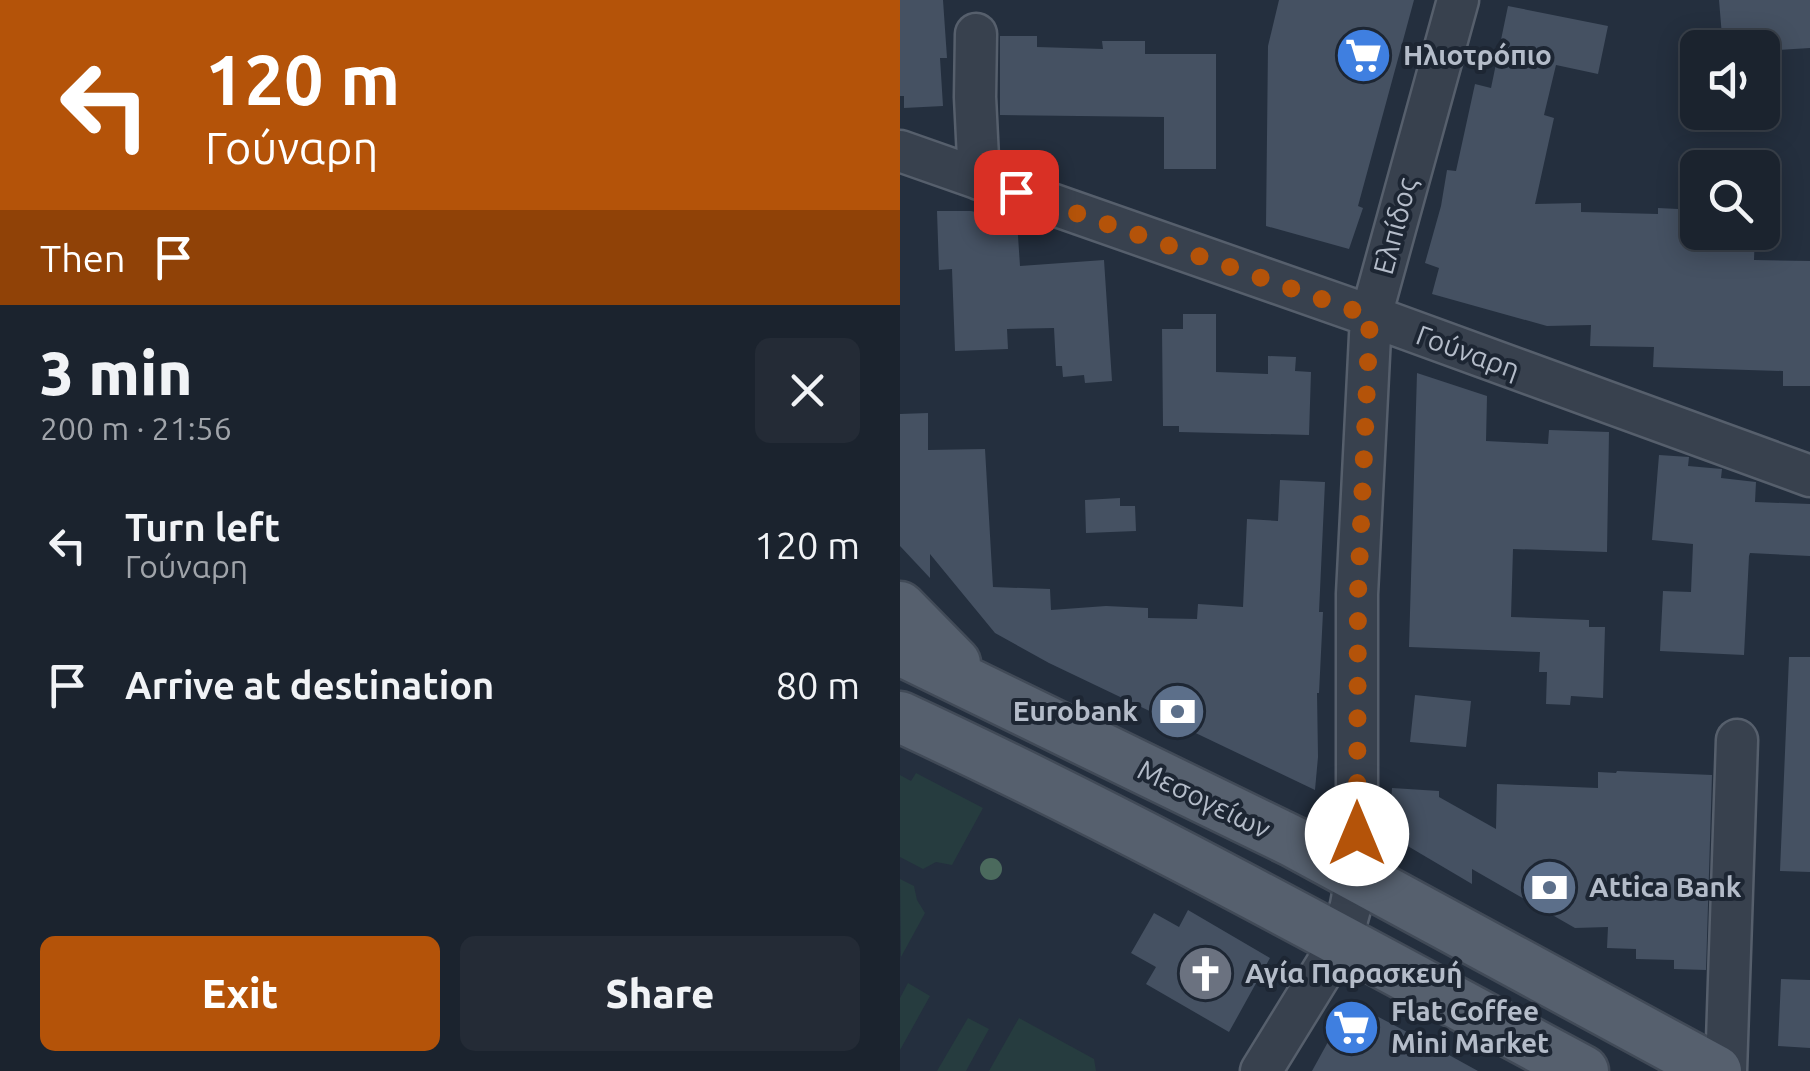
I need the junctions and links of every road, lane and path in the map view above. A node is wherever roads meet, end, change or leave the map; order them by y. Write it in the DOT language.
graph roads {
  1 [pos="1458,0"];
  2 [pos="976,34"];
  3 [pos="900,151"];
  4 [pos="980,179"];
  5 [pos="1370,316"];
  6 [pos="1810,476"];
  7 [pos="900,607"];
  8 [pos="900,650"];
  9 [pos="988,694"];
  10 [pos="900,717"];
  11 [pos="1736,740"];
  12 [pos="1356,877"];
  13 [pos="1341,941"];
  14 [pos="1260,1071"];
  15 [pos="1583,1071"];
  16 [pos="1716,1071"];
  17 [pos="1726,1071"];
  1 -- 5 [label="street, Ελπίδος"];
  2 -- 4 [label="street"];
  3 -- 4 [label="street, Γούναρη"];
  4 -- 5 [label="street, Γούναρη"];
  5 -- 6 [label="street, Γούναρη"];
  5 -- 12 [label="street, Ελπίδος"];
  7 -- 9 [label="main road"];
  8 -- 9 [label="main road, Μεσογείων"];
  9 -- 12 [label="main road, Μεσογείων"];
  10 -- 13 [label="main road"];
  11 -- 17 [label="street"];
  12 -- 13 [label="street, Ελπίδος"];
  12 -- 16 [label="main road, Μεσογείων"];
  13 -- 14 [label="street, Ελπίδος"];
  13 -- 15 [label="main road"];
}
